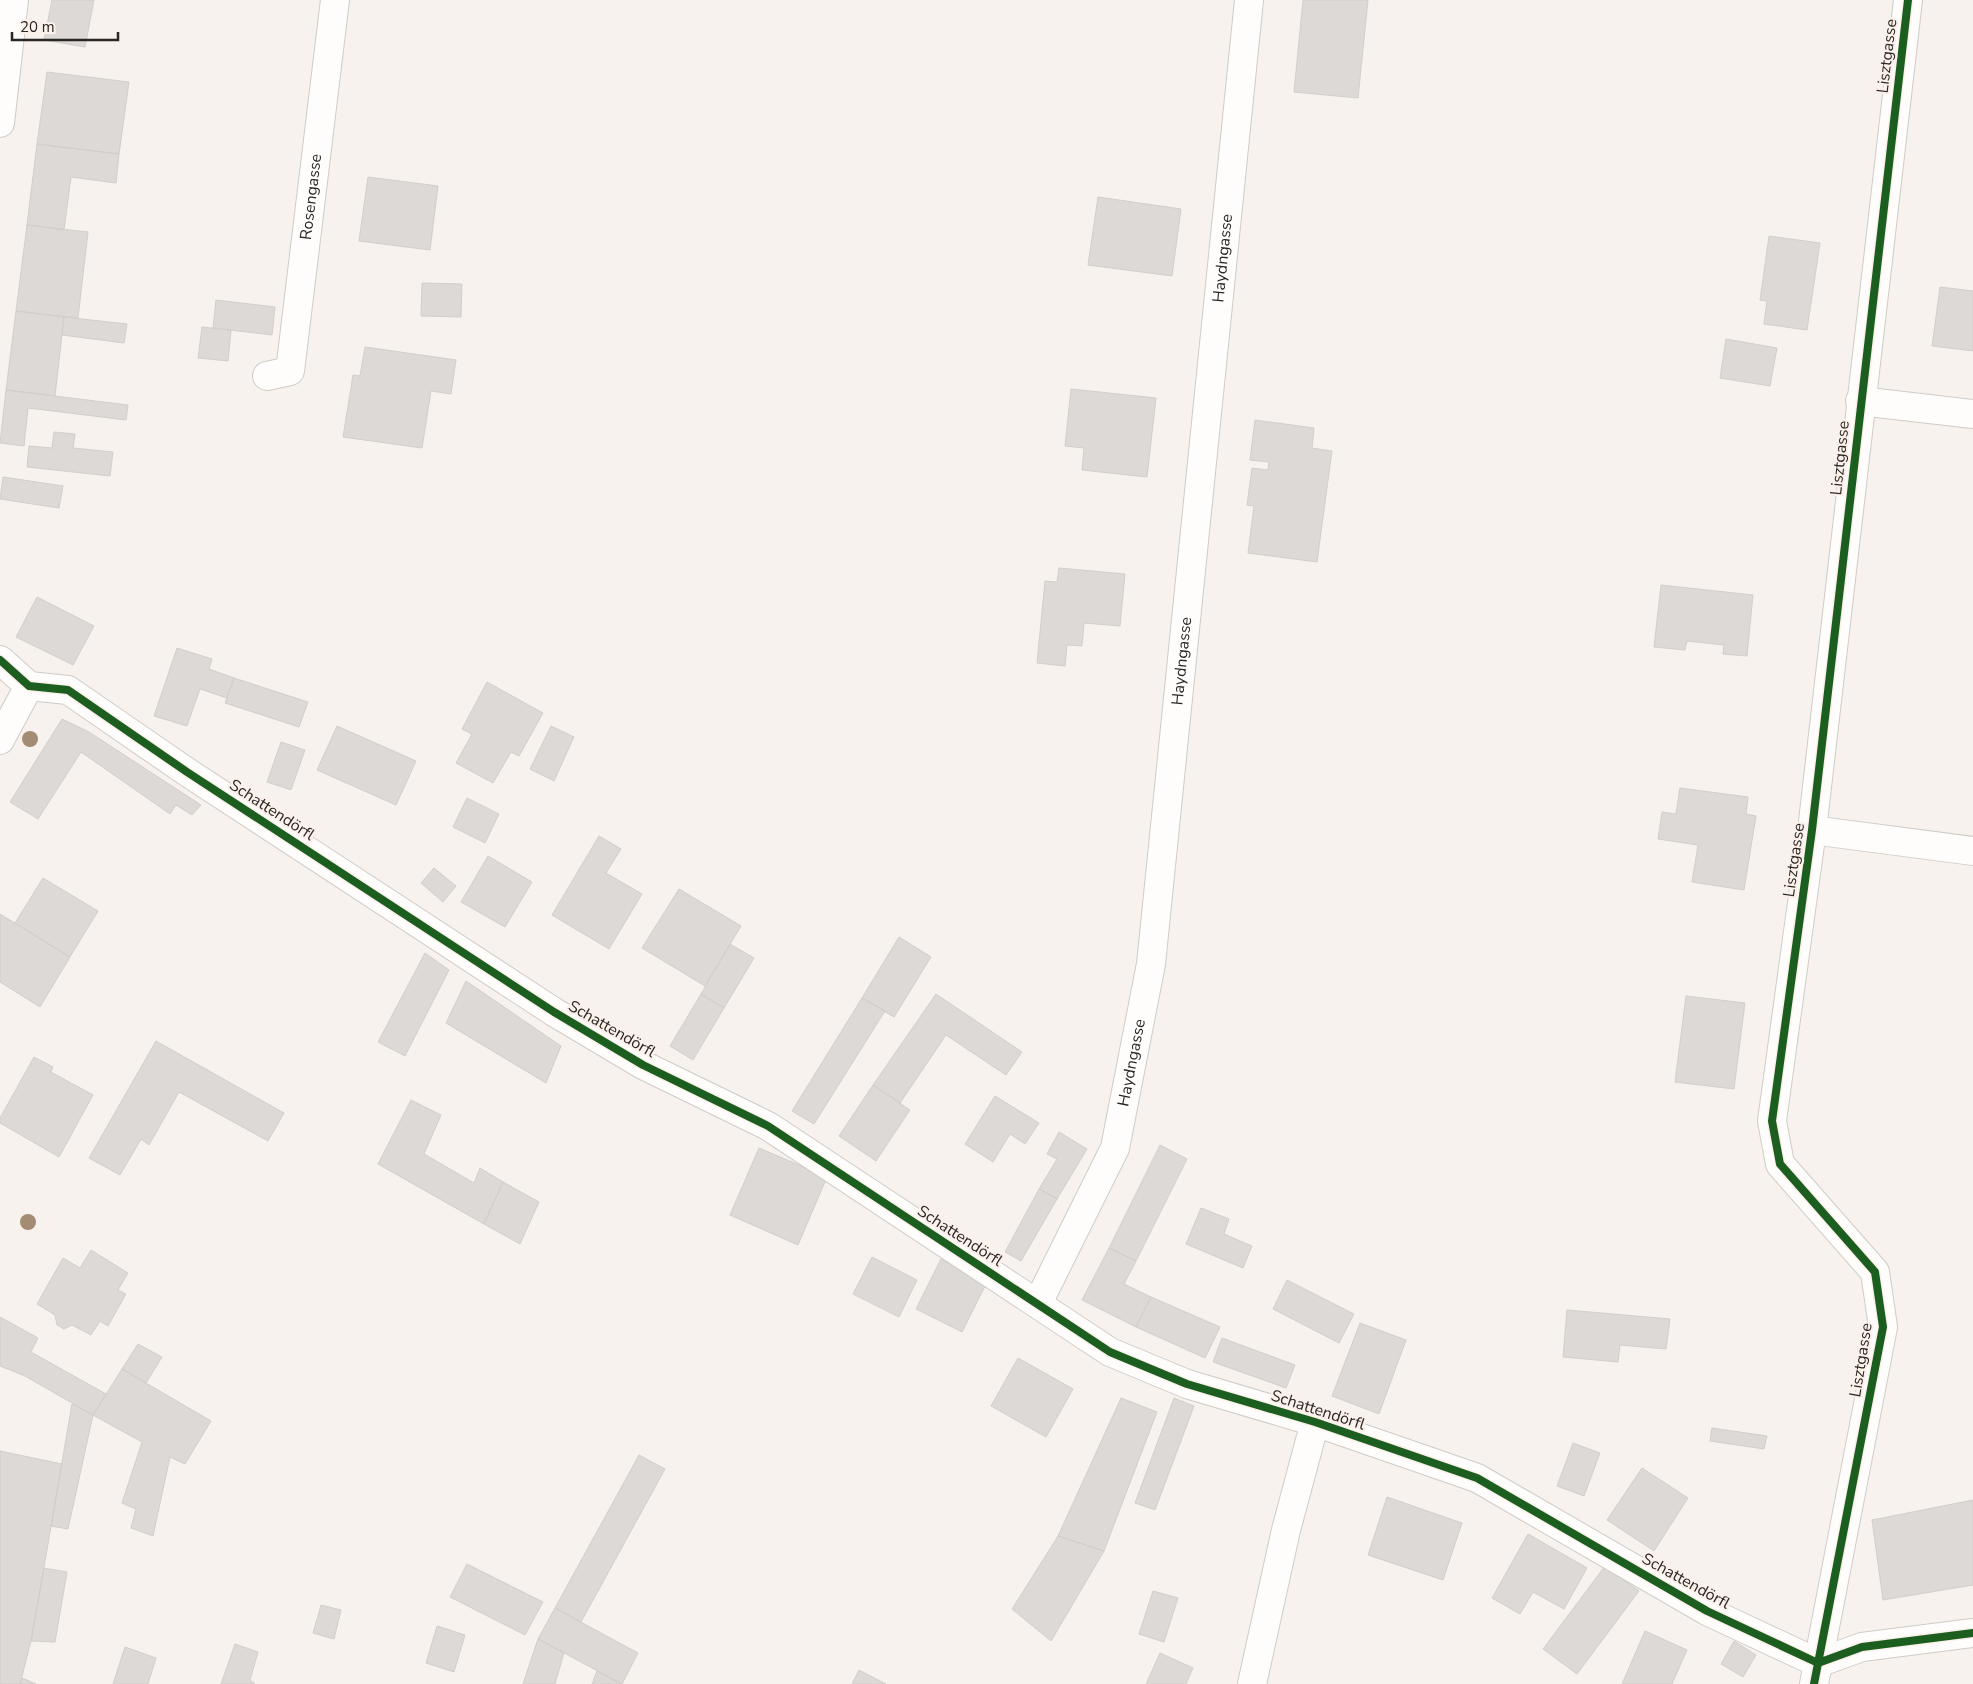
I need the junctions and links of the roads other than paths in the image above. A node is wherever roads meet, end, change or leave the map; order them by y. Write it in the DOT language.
graph roads {
  1 [pos="14,0"];
  2 [pos="335,0"];
  3 [pos="1249,0"];
  4 [pos="1908,0"];
  5 [pos="0,123"];
  6 [pos="267,376"];
  7 [pos="1860,401"];
  8 [pos="1973,414"];
  9 [pos="0,660"];
  10 [pos="29,686"];
  11 [pos="0,740"];
  12 [pos="1812,830"];
  13 [pos="1973,851"];
  14 [pos="1038,1303"];
  15 [pos="1315,1422"];
  16 [pos="1973,1633"];
  17 [pos="1816,1674"];
  18 [pos="1252,1684"];
  1 -- 5 [label="street"];
  2 -- 6 [label="street, Rosengasse"];
  3 -- 14 [label="street, Haydngasse"];
  4 -- 7 [label="street, Lisztgasse"];
  7 -- 8 [label="street"];
  7 -- 12 [label="street, Lisztgasse"];
  9 -- 10 [label="street"];
  10 -- 11 [label="street"];
  10 -- 14 [label="street, Schattendörfl"];
  12 -- 13 [label="street"];
  12 -- 17 [label="street, Lisztgasse"];
  14 -- 15 [label="street, Schattendörfl"];
  15 -- 17 [label="street, Schattendörfl"];
  15 -- 18 [label="street"];
  16 -- 17 [label="street"];
}
